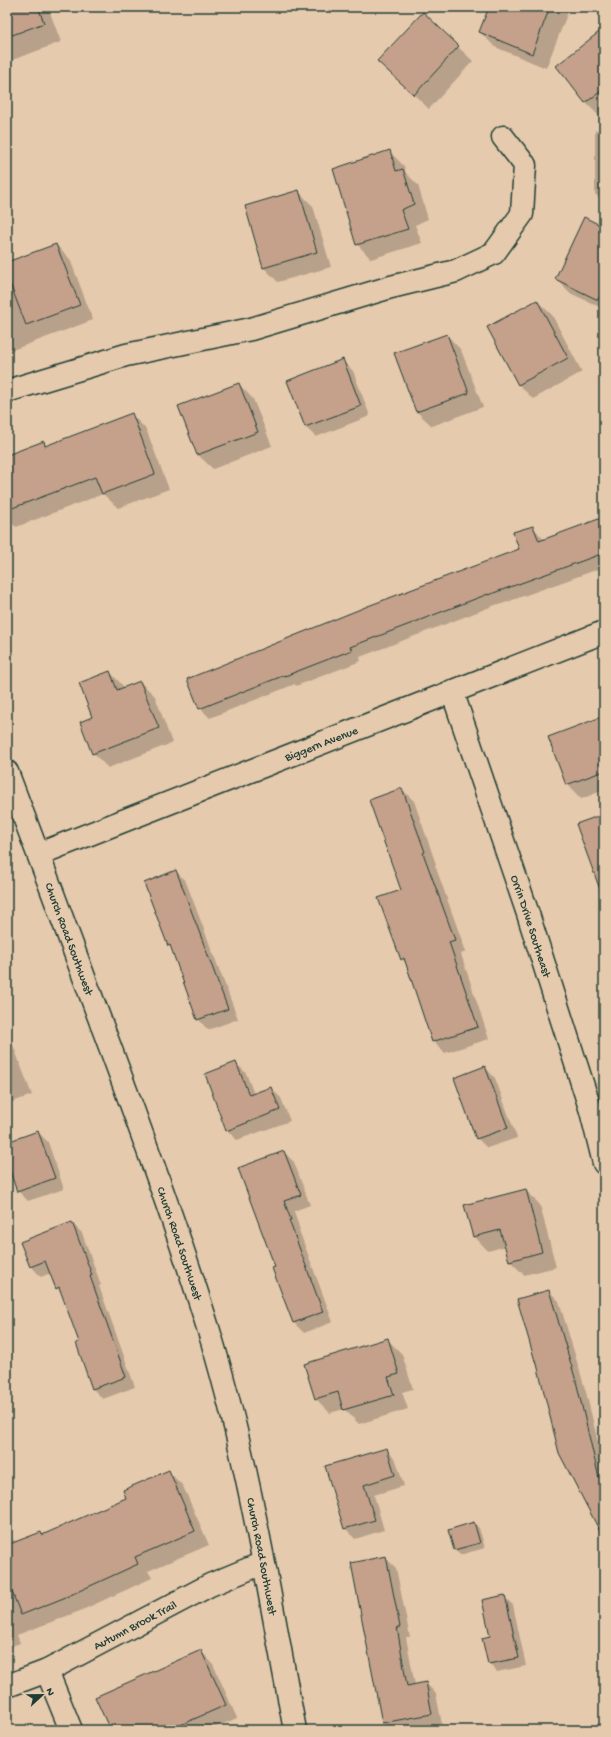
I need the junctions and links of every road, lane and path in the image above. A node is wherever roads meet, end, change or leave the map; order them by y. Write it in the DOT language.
graph roads {
  1 [pos="503,137"];
  2 [pos="7,391"];
  3 [pos="604,632"];
  4 [pos="452,691"];
  5 [pos="7,772"];
  6 [pos="39,854"];
  7 [pos="604,1163"];
  8 [pos="263,1563"];
  9 [pos="47,1671"];
  10 [pos="7,1686"];
  11 [pos="71,1730"];
  12 [pos="295,1730"];
  1 -- 2 [label="street"];
  3 -- 4 [label="street, Biggern Avenue"];
  4 -- 6 [label="street, Biggern Avenue"];
  4 -- 7 [label="street, Orrin Drive Southeast"];
  5 -- 6 [label="street, Church Road Southwest"];
  6 -- 8 [label="street, Church Road Southwest"];
  8 -- 9 [label="street, Autumn Brook Trail"];
  8 -- 12 [label="street, Church Road Southwest"];
  9 -- 10 [label="street, Autumn Brook Trail"];
  9 -- 11 [label="street"];
}
